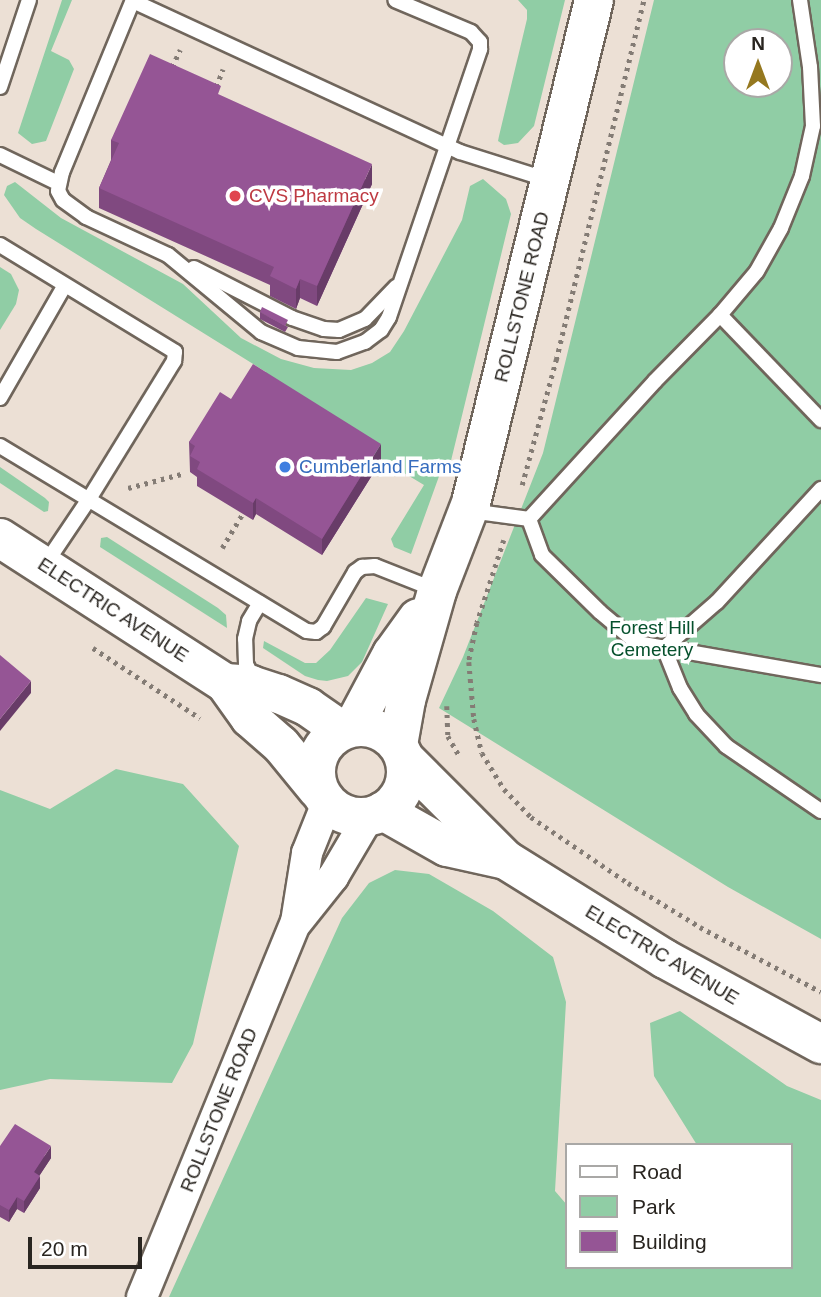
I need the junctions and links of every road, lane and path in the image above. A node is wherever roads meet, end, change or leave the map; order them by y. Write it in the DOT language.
graph roads {
  1 [pos="29,0"];
  2 [pos="133,0"];
  3 [pos="395,0"];
  4 [pos="594,0"];
  5 [pos="800,0"];
  6 [pos="123,25"];
  7 [pos="170,70"];
  8 [pos="0,86"];
  9 [pos="449,147"];
  10 [pos="0,155"];
  11 [pos="550,181"];
  12 [pos="58,183"];
  13 [pos="0,245"];
  14 [pos="168,255"];
  15 [pos="401,281"];
  16 [pos="65,285"];
  17 [pos="720,315"];
  18 [pos="0,398"];
  19 [pos="821,420"];
  20 [pos="0,446"];
  21 [pos="185,474"];
  22 [pos="821,489"];
  23 [pos="89,499"];
  24 [pos="468,511"];
  25 [pos="243,513"];
  26 [pos="529,519"];
  27 [pos="0,538"];
  28 [pos="44,566"];
  29 [pos="207,572"];
  30 [pos="437,591"];
  31 [pos="260,603"];
  32 [pos="664,648"];
  33 [pos="821,675"];
  34 [pos="225,683"];
  35 [pos="262,688"];
  36 [pos="447,698"];
  37 [pos="347,729"];
  38 [pos="401,752"];
  39 [pos="467,768"];
  40 [pos="323,796"];
  41 [pos="821,811"];
  42 [pos="376,814"];
  43 [pos="506,860"];
  44 [pos="296,922"];
  45 [pos="821,1044"];
  46 [pos="142,1297"];
  1 -- 8 [label="lane"];
  2 -- 6 [label="lane"];
  2 -- 9 [label="lane"];
  3 -- 9 [label="lane"];
  4 -- 11 [label="main road, ROLLSTONE ROAD"];
  5 -- 17 [label="lane"];
  6 -- 7 [label="path"];
  6 -- 12 [label="lane"];
  9 -- 11 [label="lane"];
  9 -- 15 [label="lane"];
  10 -- 12 [label="lane"];
  11 -- 24 [label="main road, ROLLSTONE ROAD"];
  12 -- 14 [label="lane"];
  13 -- 16 [label="lane"];
  14 -- 15 [label="lane"];
  14 -- 15 [label="lane"];
  16 -- 18 [label="lane"];
  16 -- 23 [label="lane"];
  17 -- 19 [label="lane"];
  17 -- 26 [label="lane"];
  20 -- 23 [label="lane"];
  21 -- 23 [label="path"];
  22 -- 32 [label="lane"];
  23 -- 28 [label="lane"];
  23 -- 29 [label="lane"];
  24 -- 26 [label="lane"];
  24 -- 30 [label="main road, ROLLSTONE ROAD"];
  25 -- 29 [label="path"];
  26 -- 32 [label="lane"];
  27 -- 28 [label="main road, ELECTRIC AVENUE"];
  28 -- 34 [label="main road, ELECTRIC AVENUE"];
  29 -- 31 [label="lane"];
  30 -- 31 [label="lane"];
  30 -- 37 [label="main road, ROLLSTONE ROAD"];
  30 -- 38 [label="main road, ROLLSTONE ROAD"];
  31 -- 35 [label="lane"];
  32 -- 33 [label="lane"];
  32 -- 41 [label="lane"];
  34 -- 35 [label="main road, ELECTRIC AVENUE"];
  34 -- 40 [label="main road, ELECTRIC AVENUE"];
  35 -- 37 [label="main road, ELECTRIC AVENUE"];
  36 -- 39 [label="path"];
  37 -- 38 [label="main road"];
  37 -- 40 [label="main road"];
  38 -- 42 [label="main road"];
  38 -- 43 [label="main road, ELECTRIC AVENUE"];
  40 -- 42 [label="main road"];
  40 -- 44 [label="street, ROLLSTONE ROAD"];
  42 -- 43 [label="main road, ELECTRIC AVENUE"];
  42 -- 44 [label="street, ROLLSTONE ROAD"];
  43 -- 45 [label="main road, ELECTRIC AVENUE"];
  44 -- 46 [label="street, ROLLSTONE ROAD"];
}
